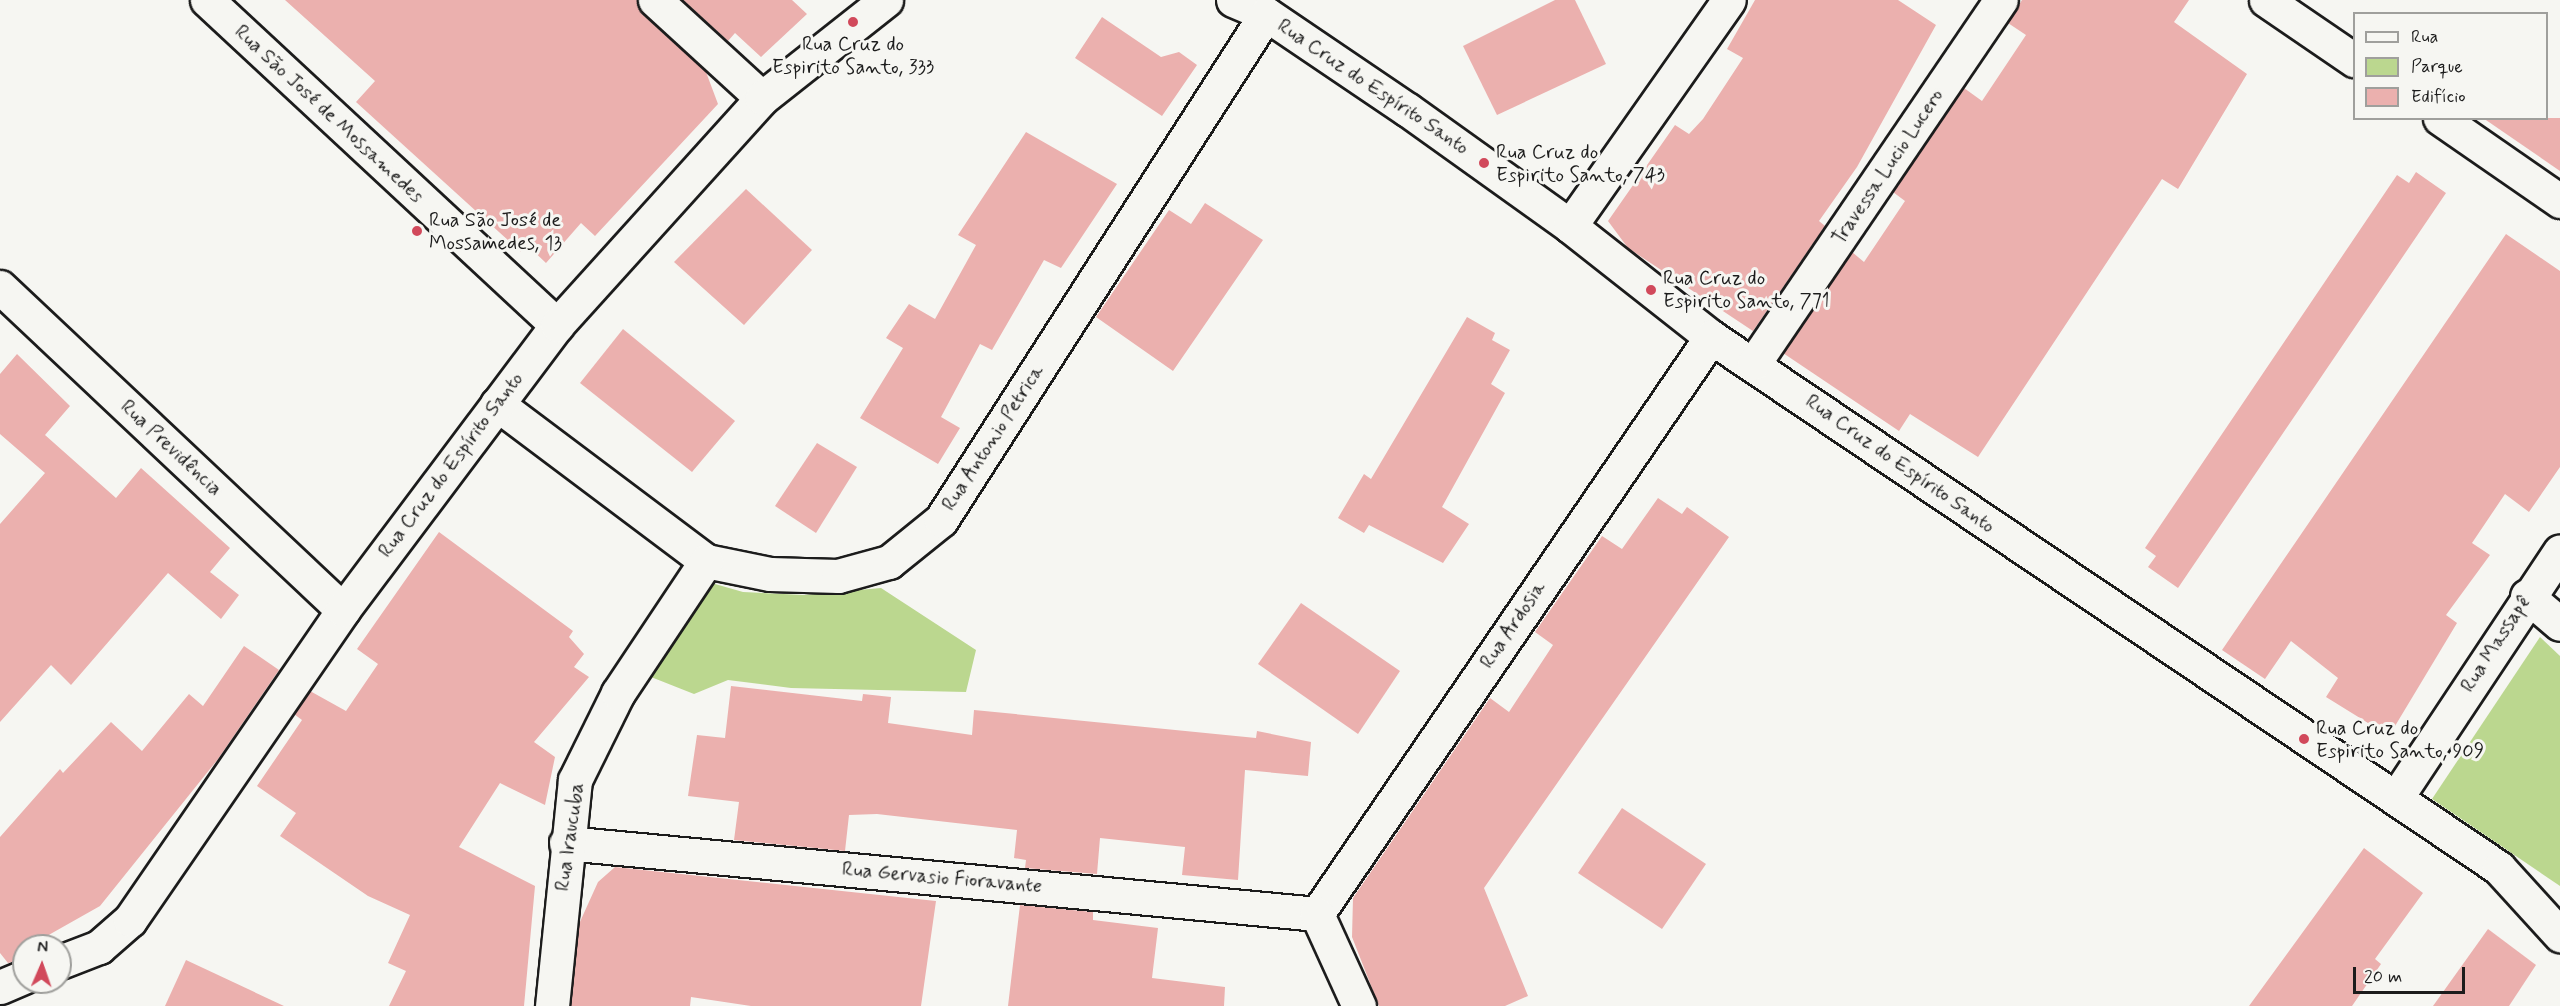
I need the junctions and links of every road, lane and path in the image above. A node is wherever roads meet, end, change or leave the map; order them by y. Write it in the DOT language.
graph roads {
  1 [pos="207,0"];
  2 [pos="655,0"];
  3 [pos="886,0"];
  4 [pos="1233,0"];
  5 [pos="1729,0"];
  6 [pos="2001,0"];
  7 [pos="2266,0"];
  8 [pos="1266,14"];
  9 [pos="2353,59"];
  10 [pos="762,98"];
  11 [pos="2442,120"];
  12 [pos="2560,201"];
  13 [pos="1570,225"];
  14 [pos="0,287"];
  15 [pos="557,325"];
  16 [pos="1711,337"];
  17 [pos="1754,363"];
  18 [pos="497,404"];
  19 [pos="2560,551"];
  20 [pos="706,561"];
  21 [pos="2527,596"];
  22 [pos="343,610"];
  23 [pos="2560,624"];
  24 [pos="2396,798"];
  25 [pos="566,843"];
  26 [pos="1317,914"];
  27 [pos="2560,935"];
  28 [pos="72,957"];
  29 [pos="552,1006"];
  30 [pos="1359,1006"];
  1 -- 15 [label="street, Rua São José de Mossamedes"];
  2 -- 10 [label="street"];
  3 -- 10 [label="street, Rua Cruz do Espírito Santo"];
  4 -- 8 [label="street, Rua Cruz do Espírito Santo"];
  5 -- 13 [label="street"];
  6 -- 17 [label="street, Travessa Lucio Lucero"];
  7 -- 9 [label="street"];
  8 -- 13 [label="street, Rua Cruz do Espírito Santo"];
  8 -- 20 [label="street, Rua Antonio Petrica"];
  10 -- 15 [label="street, Rua Cruz do Espírito Santo"];
  11 -- 12 [label="street"];
  13 -- 16 [label="street, Rua Cruz do Espírito Santo"];
  14 -- 22 [label="street, Rua Previdência"];
  15 -- 18 [label="street, Rua Cruz do Espírito Santo"];
  16 -- 17 [label="street, Rua Cruz do Espírito Santo"];
  16 -- 26 [label="street, Rua Ardosia"];
  17 -- 24 [label="street, Rua Cruz do Espírito Santo"];
  18 -- 20 [label="street, Rua Antonio Petrica"];
  18 -- 22 [label="street, Rua Cruz do Espírito Santo"];
  19 -- 21 [label="street, Rua Massapê"];
  20 -- 25 [label="street, Rua Iraucuba"];
  21 -- 23 [label="street"];
  21 -- 24 [label="street, Rua Massapê"];
  22 -- 28 [label="street, Rua Cruz do Espírito Santo"];
  24 -- 27 [label="street, Rua Cruz do Espírito Santo"];
  25 -- 26 [label="street, Rua Gervasio Fioravante"];
  25 -- 29 [label="street, Rua Iraucuba"];
  26 -- 30 [label="street"];
}
